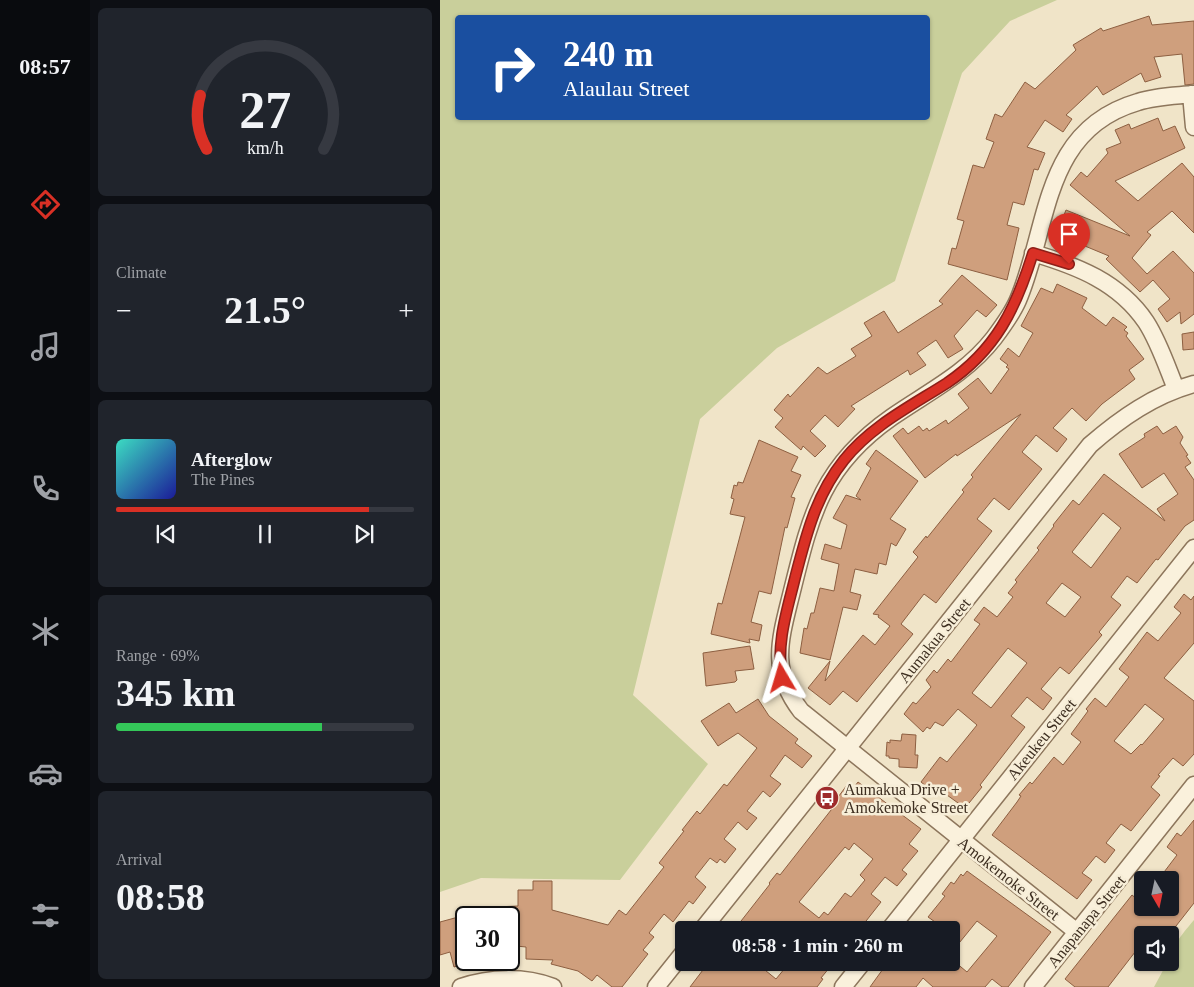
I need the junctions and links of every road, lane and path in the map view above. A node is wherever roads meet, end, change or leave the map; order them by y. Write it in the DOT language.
graph roads {
  1 [pos="1193,94"];
  2 [pos="1194,127"];
  3 [pos="1033,253"];
  4 [pos="1194,384"];
  5 [pos="1176,389"];
  6 [pos="1194,548"];
  7 [pos="847,748"];
  8 [pos="1194,785"];
  9 [pos="961,839"];
  10 [pos="709,921"];
  11 [pos="895,921"];
  12 [pos="1077,932"];
  13 [pos="675,963"];
  14 [pos="856,971"];
  15 [pos="461,987"];
  16 [pos="553,987"];
  17 [pos="656,987"];
  18 [pos="843,987"];
  19 [pos="1033,987"];
  1 -- 2 [label="street"];
  1 -- 3 [label="street, Amokemoke Street"];
  3 -- 5 [label="street"];
  3 -- 7 [label="street, Amokemoke Street"];
  4 -- 5 [label="street, Aumakua Street"];
  5 -- 7 [label="street, Aumakua Street"];
  6 -- 9 [label="street, Akeukeu Street"];
  7 -- 9 [label="street, Amokemoke Street"];
  7 -- 10 [label="street, Aumakua Street"];
  8 -- 12 [label="street, Anapanapa Street"];
  9 -- 11 [label="street, Akeukeu Street"];
  9 -- 12 [label="street, Amokemoke Street"];
  12 -- 19 [label="street, Anapanapa Street"];
  13 -- 17 [label="street"];
  14 -- 18 [label="street"];
  15 -- 16 [label="street"];
}
